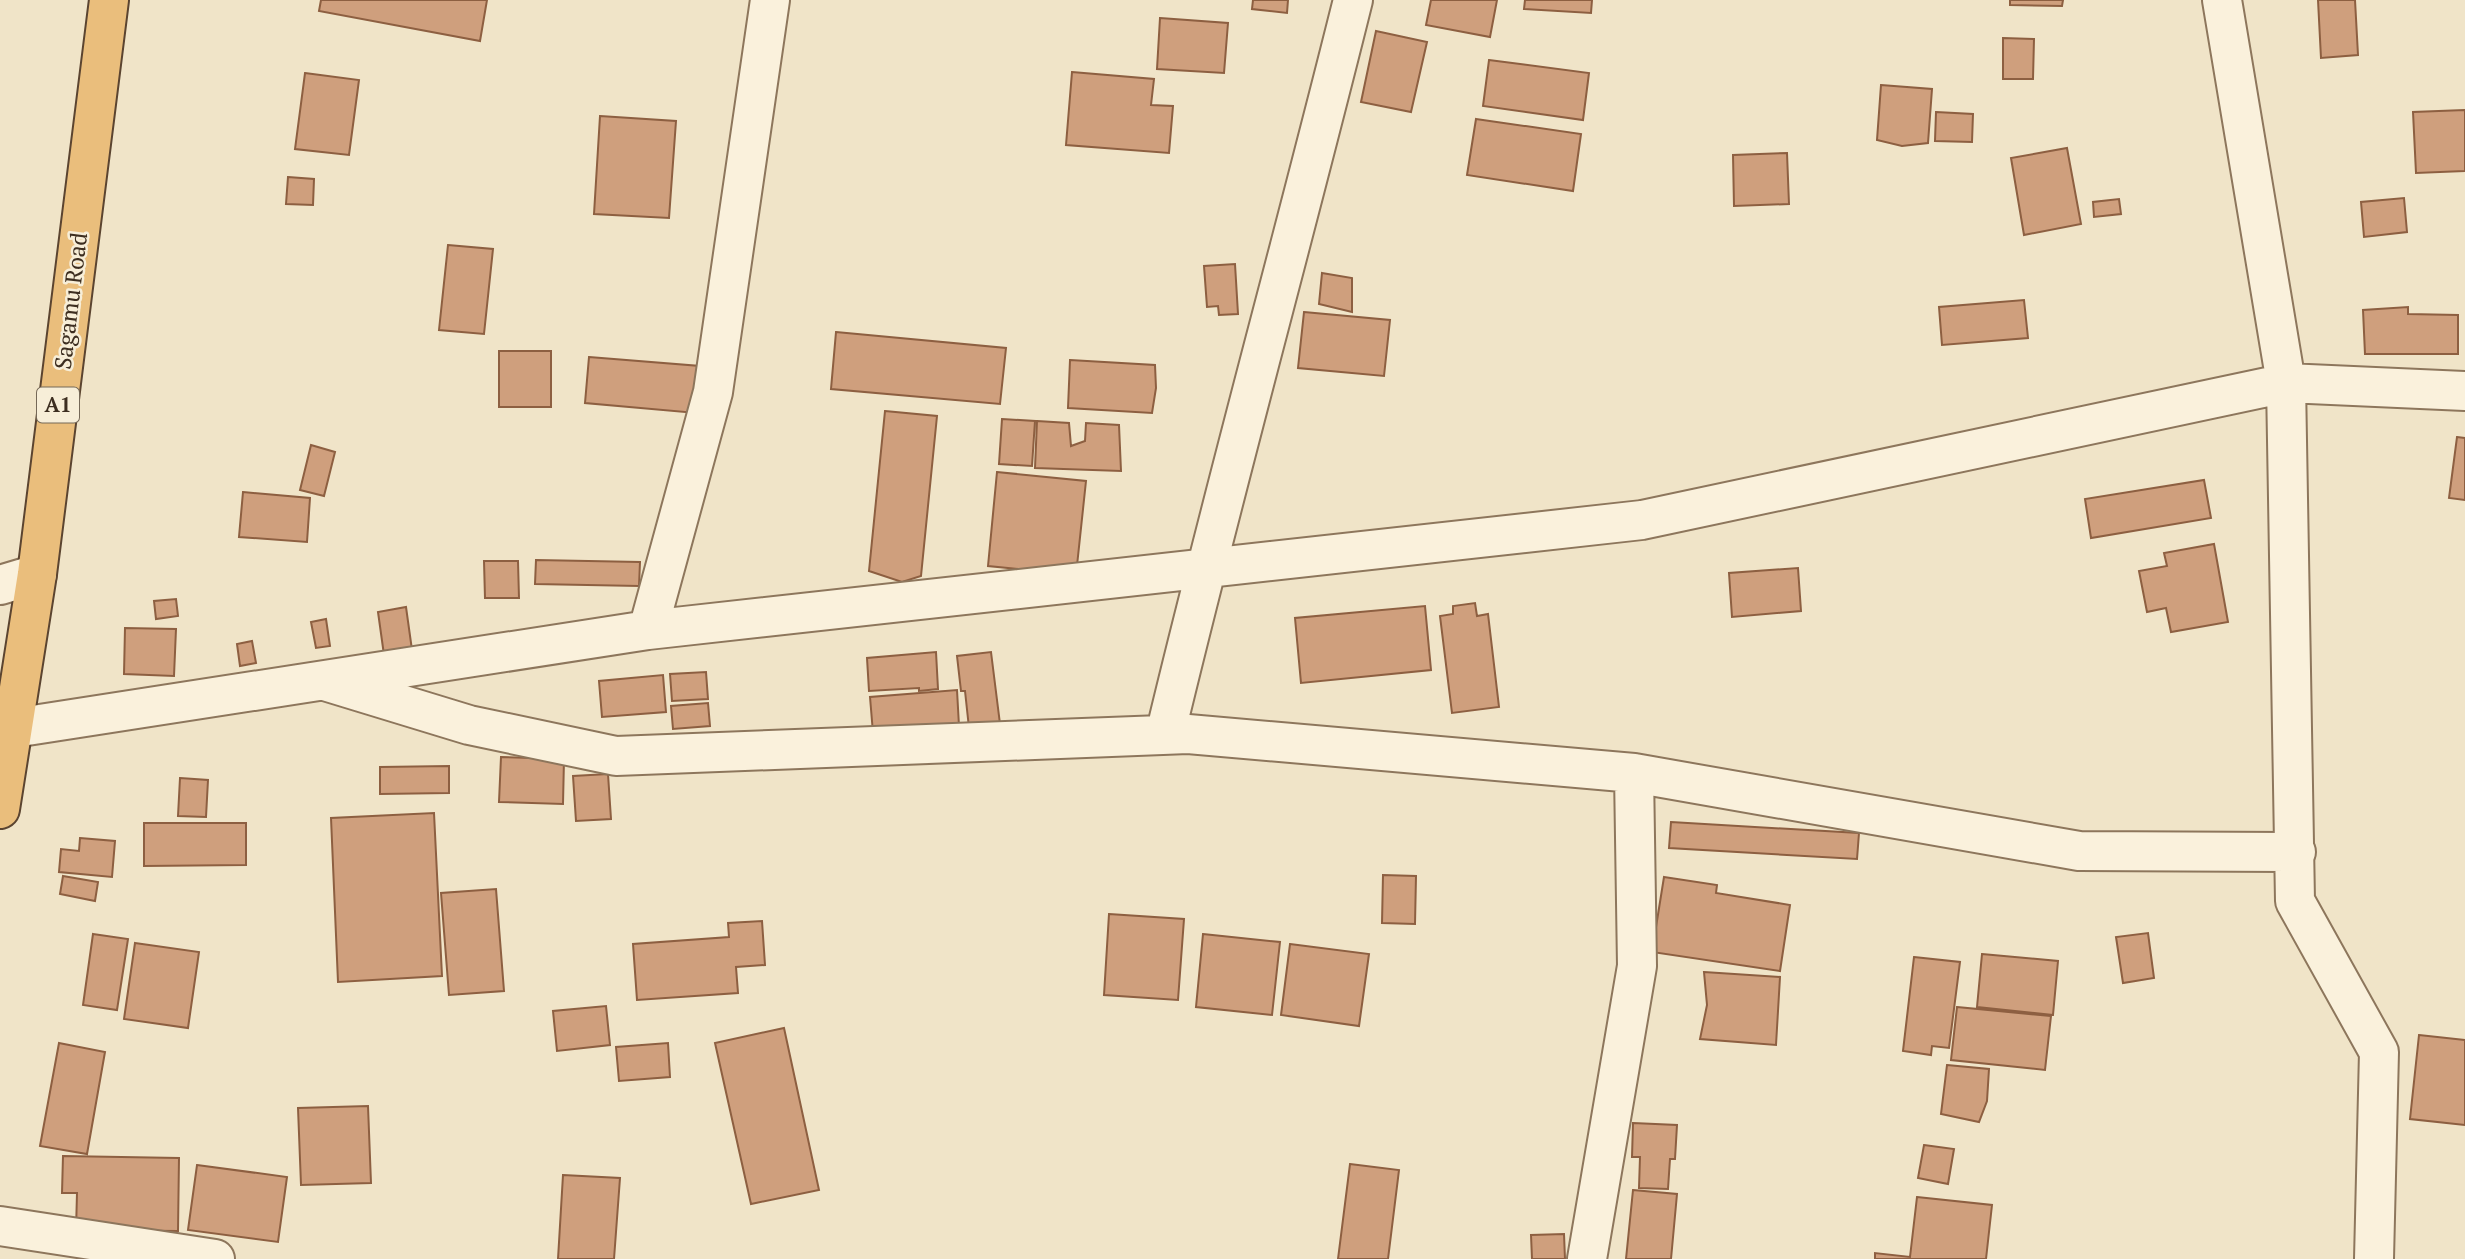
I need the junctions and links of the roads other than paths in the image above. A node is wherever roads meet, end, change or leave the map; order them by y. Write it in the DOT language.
graph roads {
  1 [pos="109,0"];
  2 [pos="770,0"];
  3 [pos="1353,0"];
  4 [pos="2222,0"];
  5 [pos="2286,383"];
  6 [pos="2465,391"];
  7 [pos="1205,568"];
  8 [pos="37,574"];
  9 [pos="0,585"];
  10 [pos="649,630"];
  11 [pos="320,679"];
  12 [pos="14,728"];
  13 [pos="1165,735"];
  14 [pos="1634,772"];
  15 [pos="0,809"];
  16 [pos="2296,852"];
  17 [pos="0,1226"];
  18 [pos="215,1259"];
  19 [pos="1587,1259"];
  20 [pos="2374,1259"];
  1 -- 8 [label="highway, Sagamu Road / A1"];
  2 -- 10 [label="street"];
  3 -- 7 [label="street"];
  4 -- 5 [label="street"];
  5 -- 6 [label="street"];
  5 -- 7 [label="street"];
  5 -- 16 [label="street"];
  7 -- 10 [label="street"];
  7 -- 13 [label="street"];
  8 -- 9 [label="street"];
  8 -- 12 [label="highway, Sagamu Road / A1"];
  10 -- 11 [label="street"];
  11 -- 12 [label="street"];
  11 -- 13 [label="street"];
  12 -- 15 [label="highway, Sagamu Road / A1"];
  13 -- 14 [label="street"];
  14 -- 16 [label="street"];
  14 -- 19 [label="street"];
  16 -- 20 [label="street"];
  17 -- 18 [label="street"];
}
